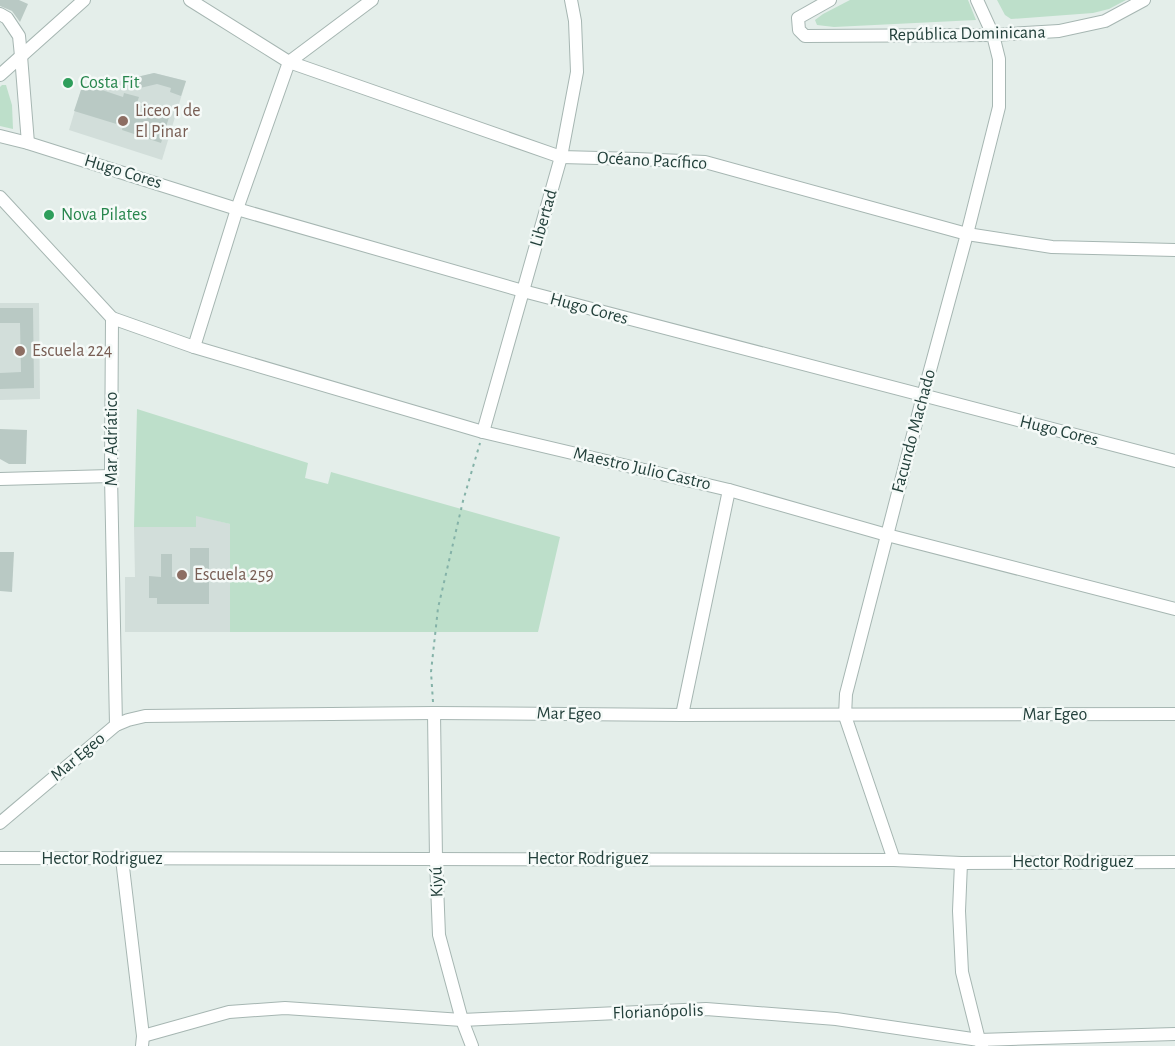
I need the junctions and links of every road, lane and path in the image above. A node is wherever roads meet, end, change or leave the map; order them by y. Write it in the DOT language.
graph roads {
  1 [pos="84,0"];
  2 [pos="190,0"];
  3 [pos="372,0"];
  4 [pos="571,0"];
  5 [pos="831,0"];
  6 [pos="977,0"];
  7 [pos="1144,0"];
  8 [pos="0,14"];
  9 [pos="993,35"];
  10 [pos="21,56"];
  11 [pos="289,62"];
  12 [pos="0,75"];
  13 [pos="3,139"];
  14 [pos="28,143"];
  15 [pos="561,157"];
  16 [pos="0,197"];
  17 [pos="237,208"];
  18 [pos="967,234"];
  19 [pos="1175,250"];
  20 [pos="523,291"];
  21 [pos="112,318"];
  22 [pos="194,347"];
  23 [pos="923,396"];
  24 [pos="483,432"];
  25 [pos="1175,461"];
  26 [pos="111,476"];
  27 [pos="0,479"];
  28 [pos="729,490"];
  29 [pos="886,535"];
  30 [pos="1175,609"];
  31 [pos="434,713"];
  32 [pos="1175,714"];
  33 [pos="682,715"];
  34 [pos="845,716"];
  35 [pos="116,725"];
  36 [pos="0,824"];
  37 [pos="0,858"];
  38 [pos="122,859"];
  39 [pos="436,859"];
  40 [pos="894,860"];
  41 [pos="1175,862"];
  42 [pos="961,863"];
  43 [pos="462,1020"];
  44 [pos="1175,1034"];
  45 [pos="142,1041"];
  46 [pos="981,1043"];
  47 [pos="471,1046"];
  1 -- 10 [label="street"];
  2 -- 11 [label="street, Océano Pacífico"];
  3 -- 11 [label="street"];
  4 -- 15 [label="street, Libertad"];
  5 -- 9 [label="street, República Dominicana"];
  6 -- 9 [label="street, Facundo Machado"];
  7 -- 9 [label="street, República Dominicana"];
  8 -- 10 [label="street"];
  9 -- 18 [label="street, Facundo Machado"];
  10 -- 12 [label="street"];
  10 -- 14 [label="street"];
  11 -- 15 [label="street, Océano Pacífico"];
  11 -- 17 [label="street"];
  13 -- 14 [label="street, Hugo Cores"];
  14 -- 17 [label="street, Hugo Cores"];
  15 -- 18 [label="street, Océano Pacífico"];
  15 -- 20 [label="street, Libertad"];
  16 -- 21 [label="street"];
  17 -- 20 [label="street, Hugo Cores"];
  17 -- 22 [label="street"];
  18 -- 19 [label="street, Océano Pacífico"];
  18 -- 23 [label="street, Facundo Machado"];
  20 -- 23 [label="street, Hugo Cores"];
  20 -- 24 [label="street, Libertad"];
  21 -- 22 [label="street, Maestro Julio Castro"];
  21 -- 26 [label="street, Mar Adríatico"];
  22 -- 24 [label="street, Maestro Julio Castro"];
  23 -- 25 [label="street, Hugo Cores"];
  23 -- 29 [label="street, Facundo Machado"];
  24 -- 28 [label="street, Maestro Julio Castro"];
  24 -- 31 [label="path"];
  26 -- 27 [label="street"];
  26 -- 35 [label="street, Mar Adríatico"];
  28 -- 29 [label="street, Maestro Julio Castro"];
  28 -- 33 [label="street"];
  29 -- 30 [label="street, Maestro Julio Castro"];
  29 -- 34 [label="street, Facundo Machado"];
  31 -- 33 [label="street, Mar Egeo"];
  31 -- 35 [label="street, Mar Egeo"];
  31 -- 39 [label="street, Kiyú"];
  32 -- 34 [label="street, Mar Egeo"];
  33 -- 34 [label="street, Mar Egeo"];
  34 -- 40 [label="street, Facundo Machado"];
  35 -- 36 [label="street, Mar Egeo"];
  37 -- 38 [label="street, Hector Rodriguez"];
  38 -- 39 [label="street, Hector Rodriguez"];
  38 -- 45 [label="street"];
  39 -- 40 [label="street, Hector Rodriguez"];
  39 -- 43 [label="street, Kiyú"];
  40 -- 42 [label="street, Hector Rodriguez"];
  41 -- 42 [label="street, Hector Rodriguez"];
  42 -- 46 [label="street"];
  43 -- 45 [label="street, Florianópolis"];
  43 -- 46 [label="street, Florianópolis"];
  43 -- 47 [label="street, Kiyú"];
  44 -- 46 [label="street, Florianópolis"];
}
